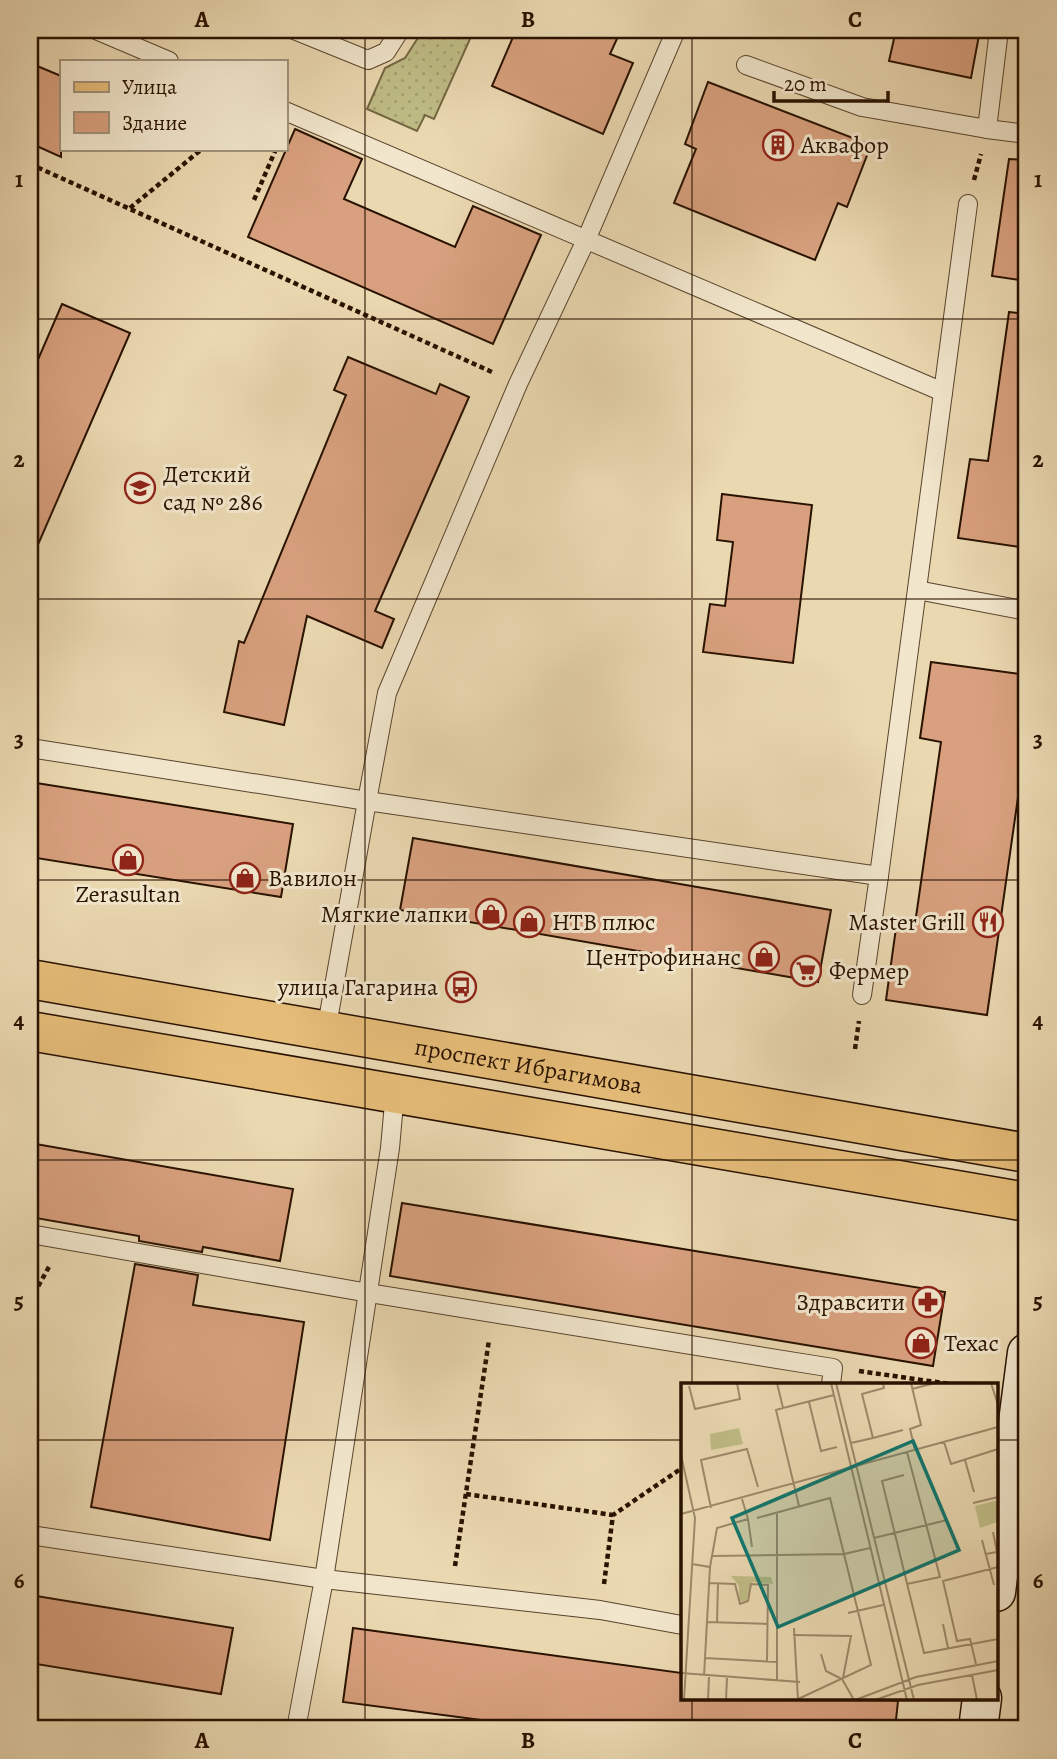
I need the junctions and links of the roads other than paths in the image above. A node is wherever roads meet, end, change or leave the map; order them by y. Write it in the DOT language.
graph roads {
  1 [pos="96,30"];
  2 [pos="294,30"];
  3 [pos="400,30"];
  4 [pos="676,30"];
  5 [pos="999,30"];
  6 [pos="167,60"];
  7 [pos="746,65"];
  8 [pos="287,112"];
  9 [pos="987,129"];
  10 [pos="1027,134"];
  11 [pos="968,204"];
  12 [pos="586,240"];
  13 [pos="943,392"];
  14 [pos="918,590"];
  15 [pos="1027,611"];
  16 [pos="30,748"];
  17 [pos="367,801"];
  18 [pos="879,876"];
  19 [pos="30,979"];
  20 [pos="862,995"];
  21 [pos="30,1031"];
  22 [pos="326,1031"];
  23 [pos="396,1092"];
  24 [pos="1027,1153"];
  25 [pos="1027,1202"];
  26 [pos="30,1234"];
  27 [pos="369,1293"];
  28 [pos="1027,1353"];
  29 [pos="832,1376"];
  30 [pos="30,1535"];
  31 [pos="998,1577"];
  32 [pos="324,1579"];
  33 [pos="681,1625"];
  34 [pos="982,1700"];
  35 [pos="296,1729"];
  36 [pos="978,1729"];
  1 -- 6 [label="lane"];
  2 -- 3 [label="lane"];
  4 -- 12 [label="lane"];
  5 -- 9 [label="lane"];
  7 -- 9 [label="lane"];
  8 -- 12 [label="lane"];
  9 -- 10 [label="lane"];
  11 -- 13 [label="lane"];
  12 -- 13 [label="lane"];
  12 -- 17 [label="lane"];
  13 -- 14 [label="lane"];
  14 -- 15 [label="lane"];
  14 -- 18 [label="lane"];
  16 -- 17 [label="lane"];
  17 -- 18 [label="lane"];
  17 -- 22 [label="lane"];
  18 -- 20 [label="lane"];
  19 -- 22 [label="main road, проспект Ибрагимова"];
  21 -- 23 [label="main road, проспект Ибрагимова"];
  22 -- 24 [label="main road, проспект Ибрагимова"];
  23 -- 25 [label="main road, проспект Ибрагимова"];
  23 -- 27 [label="lane"];
  26 -- 27 [label="lane"];
  27 -- 29 [label="lane"];
  27 -- 32 [label="lane"];
  28 -- 31 [label="street"];
  30 -- 32 [label="lane"];
  32 -- 33 [label="lane"];
  32 -- 35 [label="lane"];
  34 -- 36 [label="street"];
}
